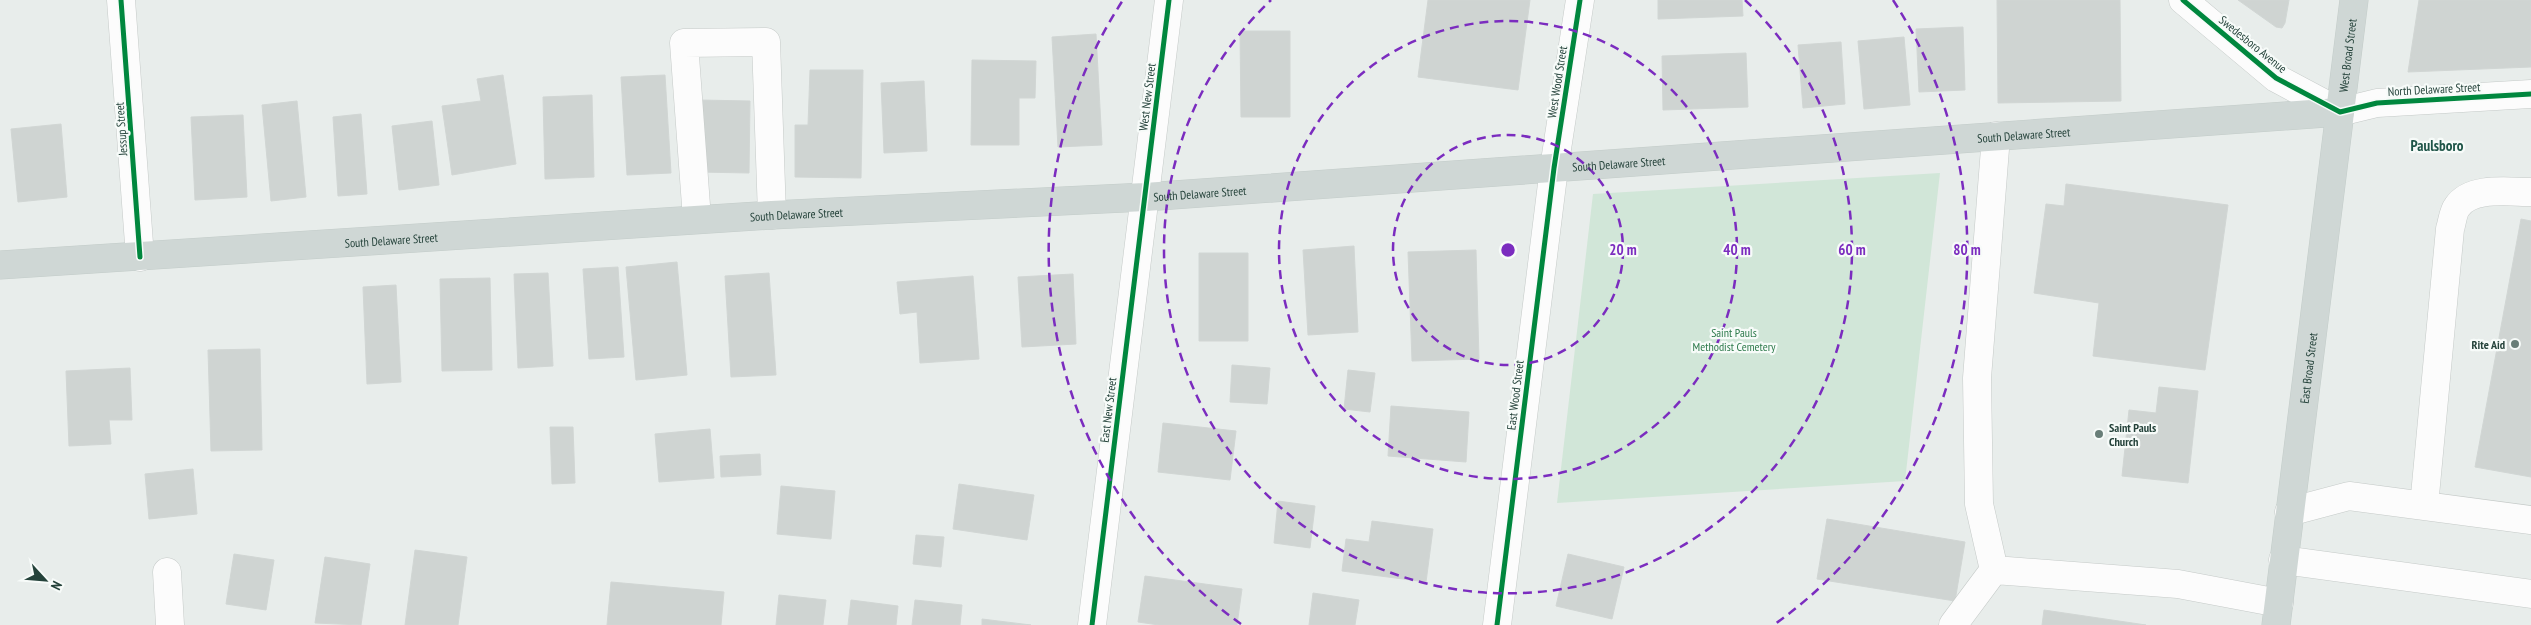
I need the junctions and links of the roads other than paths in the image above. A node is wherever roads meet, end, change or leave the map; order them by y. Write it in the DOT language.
graph roads {
  1 [pos="122,0"];
  2 [pos="1170,0"];
  3 [pos="1580,0"];
  4 [pos="2183,0"];
  5 [pos="2354,0"];
  6 [pos="2531,94"];
  7 [pos="2340,112"];
  8 [pos="1996,136"];
  9 [pos="1554,168"];
  10 [pos="2531,192"];
  11 [pos="1145,197"];
  12 [pos="772,214"];
  13 [pos="697,219"];
  14 [pos="140,257"];
  15 [pos="0,265"];
  16 [pos="2424,506"];
  17 [pos="2289,512"];
  18 [pos="2531,520"];
  19 [pos="2283,560"];
  20 [pos="1994,570"];
  21 [pos="167,572"];
  22 [pos="2531,594"];
  23 [pos="2277,614"];
  24 [pos="170,625"];
  25 [pos="1092,625"];
  26 [pos="1497,625"];
  27 [pos="1953,625"];
  1 -- 14 [label="street, Jessup Street"];
  2 -- 11 [label="street, West New Street"];
  3 -- 9 [label="street, West Wood Street"];
  4 -- 7 [label="street, Swedesboro Avenue"];
  5 -- 7 [label="main road, West Broad Street"];
  6 -- 7 [label="street, North Delaware Street"];
  7 -- 8 [label="main road, South Delaware Street"];
  7 -- 17 [label="main road, East Broad Street"];
  8 -- 9 [label="main road, South Delaware Street"];
  8 -- 20 [label="street"];
  9 -- 11 [label="main road, South Delaware Street"];
  9 -- 26 [label="street, East Wood Street"];
  10 -- 16 [label="street"];
  11 -- 12 [label="main road, South Delaware Street"];
  11 -- 25 [label="street, East New Street"];
  12 -- 13 [label="main road, South Delaware Street"];
  12 -- 13 [label="street"];
  13 -- 14 [label="main road, South Delaware Street"];
  14 -- 15 [label="main road, South Delaware Street"];
  16 -- 17 [label="street"];
  16 -- 18 [label="street"];
  17 -- 19 [label="main road, East Broad Street"];
  19 -- 22 [label="street"];
  19 -- 23 [label="main road, East Broad Street"];
  20 -- 23 [label="street"];
  20 -- 27 [label="street"];
  21 -- 24 [label="street"];
}
